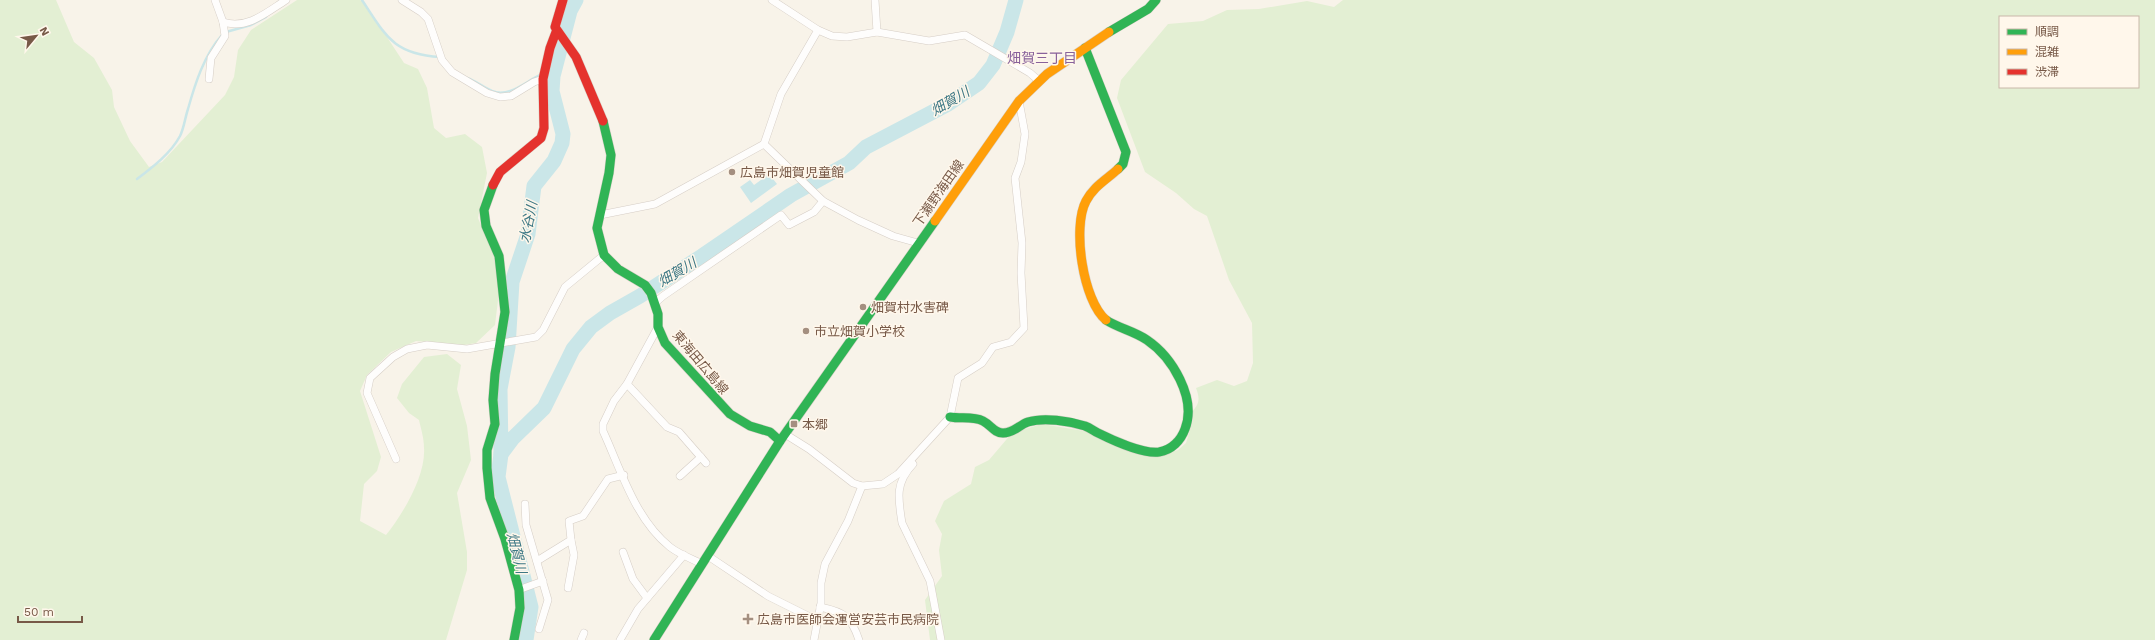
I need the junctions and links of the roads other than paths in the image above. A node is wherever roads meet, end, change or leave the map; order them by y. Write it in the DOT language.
graph roads {
  1 [pos="215,0"];
  2 [pos="286,0"];
  3 [pos="402,0"];
  4 [pos="563,0"];
  5 [pos="772,0"];
  6 [pos="875,0"];
  7 [pos="1156,0"];
  8 [pos="223,22"];
  9 [pos="818,30"];
  10 [pos="877,32"];
  11 [pos="558,34"];
  12 [pos="1085,48"];
  13 [pos="209,79"];
  14 [pos="543,79"];
  15 [pos="1038,80"];
  16 [pos="1019,101"];
  17 [pos="764,144"];
  18 [pos="823,201"];
  19 [pos="600,214"];
  20 [pos="918,243"];
  21 [pos="604,255"];
  22 [pos="655,302"];
  23 [pos="658,327"];
  24 [pos="503,342"];
  25 [pos="627,384"];
  26 [pos="950,417"];
  27 [pos="782,437"];
  28 [pos="926,446"];
  29 [pos="396,459"];
  30 [pos="624,475"];
  31 [pos="680,476"];
  32 [pos="862,486"];
  33 [pos="525,504"];
  34 [pos="571,540"];
  35 [pos="623,552"];
  36 [pos="684,555"];
  37 [pos="705,560"];
  38 [pos="537,561"];
  39 [pos="541,582"];
  40 [pos="568,588"];
  41 [pos="520,589"];
  42 [pos="647,598"];
  43 [pos="820,607"];
  44 [pos="816,620"];
  45 [pos="539,630"];
  46 [pos="514,640"];
  47 [pos="620,640"];
  48 [pos="654,640"];
  49 [pos="814,640"];
  50 [pos="859,640"];
  51 [pos="941,640"];
  1 -- 8 [label="street"];
  2 -- 8 [label="street"];
  3 -- 14 [label="street"];
  4 -- 11 [label="street"];
  5 -- 9 [label="street"];
  6 -- 10 [label="street"];
  7 -- 12 [label="street, 下瀬野海田線"];
  8 -- 13 [label="street"];
  9 -- 10 [label="street"];
  9 -- 17 [label="street"];
  10 -- 15 [label="street"];
  11 -- 14 [label="street"];
  11 -- 19 [label="street, 東海田広島線"];
  12 -- 15 [label="street, 下瀬野海田線"];
  12 -- 26 [label="street"];
  14 -- 24 [label="street"];
  15 -- 16 [label="street, 下瀬野海田線"];
  16 -- 20 [label="street, 下瀬野海田線"];
  16 -- 26 [label="street"];
  17 -- 18 [label="street"];
  17 -- 19 [label="street"];
  18 -- 20 [label="street"];
  18 -- 22 [label="street"];
  19 -- 21 [label="street, 東海田広島線"];
  20 -- 27 [label="street, 下瀬野海田線"];
  21 -- 22 [label="street, 東海田広島線"];
  21 -- 24 [label="street"];
  22 -- 23 [label="street, 東海田広島線"];
  23 -- 25 [label="street"];
  23 -- 27 [label="street, 東海田広島線"];
  24 -- 29 [label="street"];
  24 -- 41 [label="street"];
  25 -- 30 [label="street"];
  25 -- 31 [label="street"];
  26 -- 28 [label="street"];
  27 -- 32 [label="street"];
  27 -- 37 [label="street"];
  28 -- 32 [label="street"];
  28 -- 51 [label="street"];
  30 -- 34 [label="street"];
  30 -- 36 [label="street"];
  32 -- 43 [label="street"];
  33 -- 38 [label="street"];
  34 -- 38 [label="street"];
  34 -- 40 [label="street"];
  35 -- 42 [label="street"];
  36 -- 37 [label="street"];
  36 -- 42 [label="street"];
  37 -- 44 [label="street"];
  37 -- 48 [label="street"];
  38 -- 39 [label="street"];
  39 -- 41 [label="street"];
  39 -- 45 [label="street"];
  41 -- 46 [label="street"];
  42 -- 47 [label="street"];
  43 -- 44 [label="street"];
  43 -- 50 [label="street"];
  44 -- 49 [label="street"];
}
